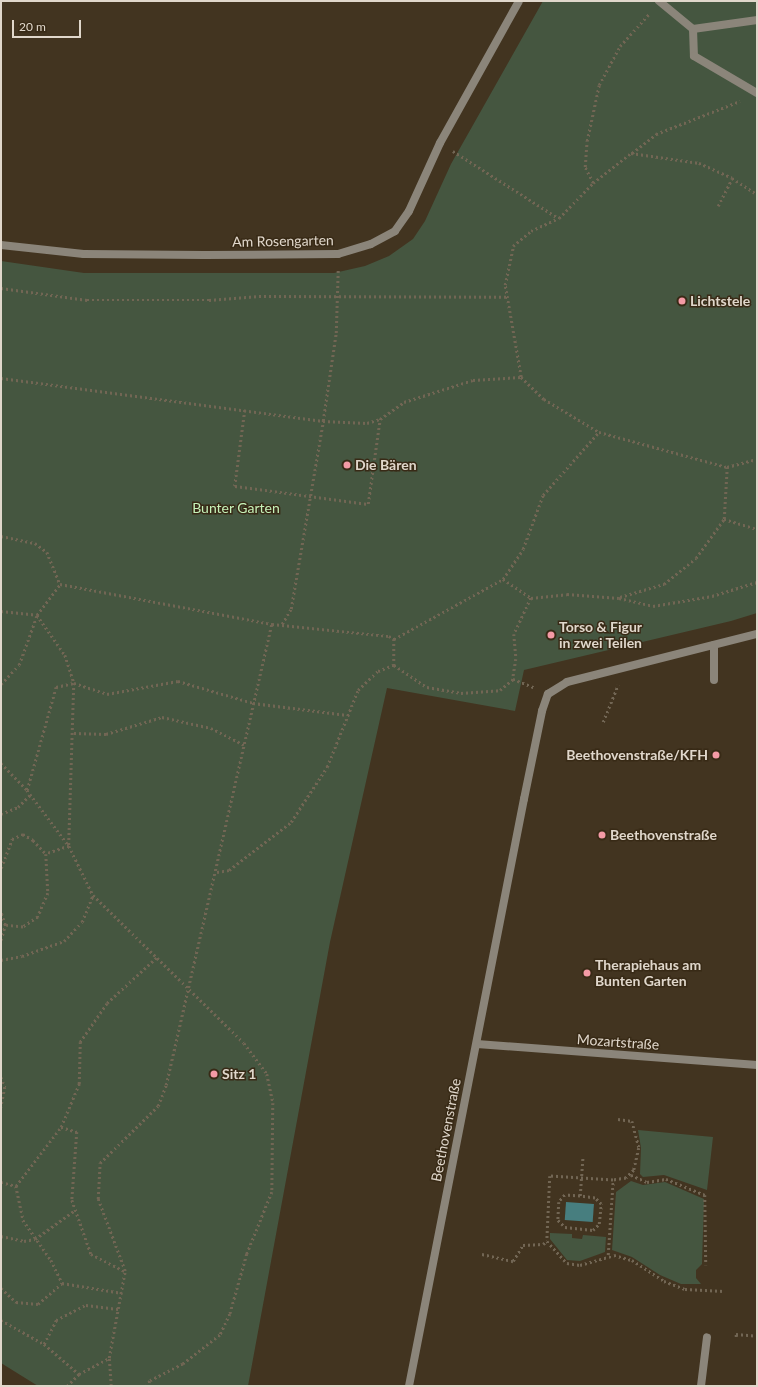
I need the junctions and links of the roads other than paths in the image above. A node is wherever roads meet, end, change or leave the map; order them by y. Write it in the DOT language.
graph roads {
  1 [pos="520,1"];
  2 [pos="659,2"];
  3 [pos="757,20"];
  4 [pos="693,29"];
  5 [pos="755,93"];
  6 [pos="1,245"];
  7 [pos="757,634"];
  8 [pos="714,645"];
  9 [pos="714,680"];
  10 [pos="476,1044"];
  11 [pos="757,1065"];
  12 [pos="707,1337"];
  13 [pos="409,1386"];
  14 [pos="701,1386"];
  1 -- 6 [label="street, Am Rosengarten"];
  2 -- 4 [label="street"];
  3 -- 4 [label="street"];
  4 -- 5 [label="street"];
  7 -- 8 [label="street"];
  8 -- 9 [label="street"];
  8 -- 10 [label="street, Beethovenstraße"];
  10 -- 11 [label="street, Mozartstraße"];
  10 -- 13 [label="street, Beethovenstraße"];
  12 -- 14 [label="street"];
}
